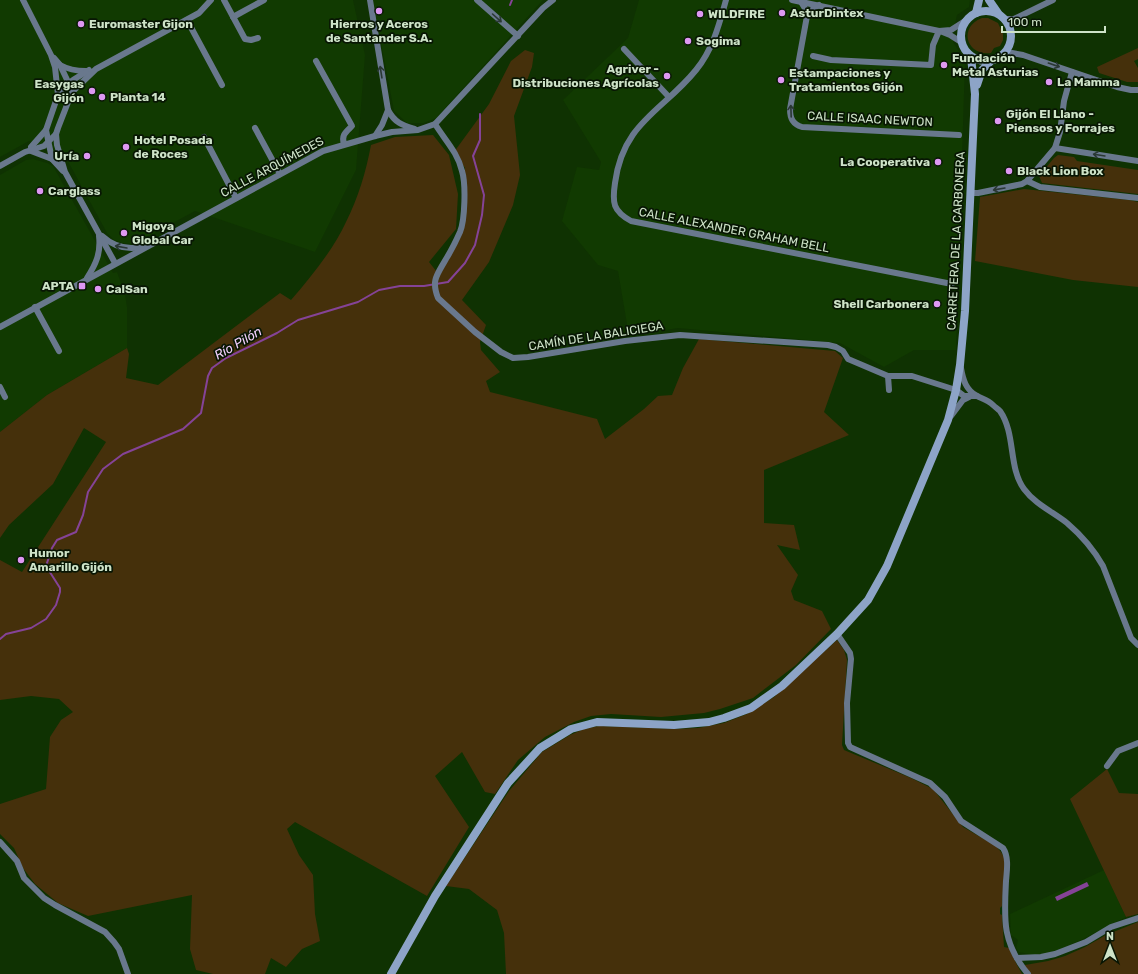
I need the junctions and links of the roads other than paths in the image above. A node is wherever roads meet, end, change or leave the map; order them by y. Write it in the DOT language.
graph roads {
  1 [pos="22,0"];
  2 [pos="211,0"];
  3 [pos="224,0"];
  4 [pos="264,0"];
  5 [pos="370,0"];
  6 [pos="477,0"];
  7 [pos="553,0"];
  8 [pos="792,0"];
  9 [pos="979,0"];
  10 [pos="989,0"];
  11 [pos="1053,0"];
  12 [pos="726,1"];
  13 [pos="801,2"];
  14 [pos="819,5"];
  15 [pos="976,12"];
  16 [pos="998,14"];
  17 [pos="233,16"];
  18 [pos="807,16"];
  19 [pos="1005,19"];
  20 [pos="186,20"];
  21 [pos="965,21"];
  22 [pos="939,31"];
  23 [pos="518,36"];
  24 [pos="258,38"];
  25 [pos="961,42"];
  26 [pos="624,49"];
  27 [pos="1003,55"];
  28 [pos="813,56"];
  29 [pos="972,57"];
  30 [pos="316,61"];
  31 [pos="991,61"];
  32 [pos="57,66"];
  33 [pos="92,70"];
  34 [pos="1072,72"];
  35 [pos="69,83"];
  36 [pos="222,85"];
  37 [pos="77,86"];
  38 [pos="1138,90"];
  39 [pos="72,92"];
  40 [pos="975,94"];
  41 [pos="58,95"];
  42 [pos="669,97"];
  43 [pos="388,110"];
  44 [pos="435,124"];
  45 [pos="255,128"];
  46 [pos="46,130"];
  47 [pos="418,130"];
  48 [pos="56,134"];
  49 [pos="959,134"];
  50 [pos="375,136"];
  51 [pos="204,137"];
  52 [pos="48,142"];
  53 [pos="344,144"];
  54 [pos="1056,148"];
  55 [pos="29,150"];
  56 [pos="52,160"];
  57 [pos="1138,161"];
  58 [pos="62,162"];
  59 [pos="0,166"];
  60 [pos="65,172"];
  61 [pos="280,174"];
  62 [pos="1027,181"];
  63 [pos="970,193"];
  64 [pos="236,198"];
  65 [pos="1138,198"];
  66 [pos="98,233"];
  67 [pos="148,246"];
  68 [pos="115,263"];
  69 [pos="85,280"];
  70 [pos="952,284"];
  71 [pos="35,307"];
  72 [pos="0,327"];
  73 [pos="59,351"];
  74 [pos="960,365"];
  75 [pos="888,376"];
  76 [pos="0,387"];
  77 [pos="889,390"];
  78 [pos="956,390"];
  79 [pos="970,394"];
  80 [pos="5,397"];
  81 [pos="948,420"];
  82 [pos="837,634"];
  83 [pos="1138,645"];
  84 [pos="1138,744"];
  85 [pos="1107,766"];
  86 [pos="0,842"];
  87 [pos="1138,918"];
  88 [pos="1017,958"];
  89 [pos="128,974"];
  90 [pos="391,974"];
  91 [pos="1028,974"];
  1 -- 32 [label="street"];
  2 -- 20 [label="street"];
  3 -- 17 [label="street"];
  4 -- 17 [label="street"];
  43 -- 5 [label="street, one-way"];
  6 -- 23 [label="street, one-way"];
  7 -- 23 [label="street, CALLE ARQUÍMEDES"];
  8 -- 13 [label="street"];
  9 -- 15 [label="street"];
  10 -- 16 [label="street"];
  11 -- 19 [label="street"];
  12 -- 42 [label="street, CALLE ALEXANDER GRAHAM BELL"];
  13 -- 14 [label="street"];
  13 -- 18 [label="street"];
  14 -- 18 [label="street"];
  14 -- 22 [label="street"];
  15 -- 16 [label="street"];
  15 -- 21 [label="street"];
  16 -- 19 [label="street"];
  17 -- 24 [label="street"];
  49 -- 18 [label="street, CALLE ISAAC NEWTON, one-way"];
  19 -- 27 [label="street"];
  20 -- 33 [label="street"];
  20 -- 36 [label="street"];
  21 -- 22 [label="street"];
  21 -- 25 [label="street"];
  22 -- 25 [label="street"];
  22 -- 28 [label="street"];
  23 -- 44 [label="street, CALLE ARQUÍMEDES"];
  25 -- 29 [label="street"];
  26 -- 42 [label="street"];
  27 -- 31 [label="street"];
  27 -- 34 [label="street, one-way"];
  29 -- 31 [label="street"];
  29 -- 40 [label="street"];
  30 -- 53 [label="street"];
  31 -- 40 [label="street"];
  32 -- 33 [label="street"];
  32 -- 35 [label="street"];
  32 -- 41 [label="street"];
  33 -- 35 [label="street"];
  33 -- 37 [label="street"];
  34 -- 38 [label="street"];
  34 -- 54 [label="street"];
  35 -- 37 [label="street"];
  35 -- 39 [label="street"];
  35 -- 41 [label="street"];
  37 -- 39 [label="street"];
  39 -- 48 [label="street"];
  40 -- 63 [label="street, CARRETERA DE LA CARBONERA"];
  41 -- 46 [label="street"];
  42 -- 70 [label="street, CALLE ALEXANDER GRAHAM BELL"];
  43 -- 47 [label="street"];
  43 -- 50 [label="street"];
  44 -- 47 [label="street, CALLE ARQUÍMEDES"];
  44 -- 75 [label="street, CAMÍN DE LA BALICIEGA"];
  45 -- 61 [label="street"];
  46 -- 52 [label="street"];
  46 -- 55 [label="street"];
  47 -- 50 [label="street, CALLE ARQUÍMEDES"];
  48 -- 52 [label="street"];
  48 -- 58 [label="street"];
  50 -- 53 [label="street, CALLE ARQUÍMEDES"];
  51 -- 64 [label="street"];
  52 -- 55 [label="street"];
  52 -- 56 [label="street"];
  52 -- 58 [label="street"];
  53 -- 61 [label="street, CALLE ARQUÍMEDES"];
  57 -- 54 [label="street, one-way"];
  54 -- 62 [label="street"];
  55 -- 56 [label="street"];
  55 -- 59 [label="street"];
  56 -- 60 [label="street"];
  58 -- 60 [label="street"];
  60 -- 66 [label="street"];
  61 -- 64 [label="street, CALLE ARQUÍMEDES"];
  62 -- 63 [label="street, one-way"];
  62 -- 65 [label="street"];
  63 -- 74 [label="street, CARRETERA DE LA CARBONERA"];
  64 -- 67 [label="street, CALLE ARQUÍMEDES"];
  67 -- 66 [label="street, one-way"];
  66 -- 68 [label="street"];
  66 -- 69 [label="street"];
  67 -- 68 [label="street, CALLE ARQUÍMEDES"];
  68 -- 69 [label="street, CALLE ARQUÍMEDES"];
  69 -- 71 [label="street, CALLE ARQUÍMEDES"];
  71 -- 72 [label="street, CALLE ARQUÍMEDES"];
  71 -- 73 [label="street"];
  74 -- 78 [label="street, CARRETERA DE LA CARBONERA"];
  74 -- 79 [label="street"];
  75 -- 77 [label="street"];
  75 -- 78 [label="street, CAMÍN DE LA BALICIEGA"];
  76 -- 80 [label="street"];
  78 -- 79 [label="street, CAMÍN DE LA BALICIEGA"];
  78 -- 81 [label="street, CARRETERA DE LA CARBONERA"];
  79 -- 81 [label="street"];
  79 -- 83 [label="street, CAMÍN DE LA BALICIEGA"];
  81 -- 82 [label="street, CARRETERA DE LA CARBONERA"];
  82 -- 88 [label="street"];
  82 -- 90 [label="street, CARRETERA DE LA CARBONERA"];
  84 -- 85 [label="street"];
  86 -- 89 [label="street"];
  87 -- 88 [label="street"];
  88 -- 91 [label="street"];
}
